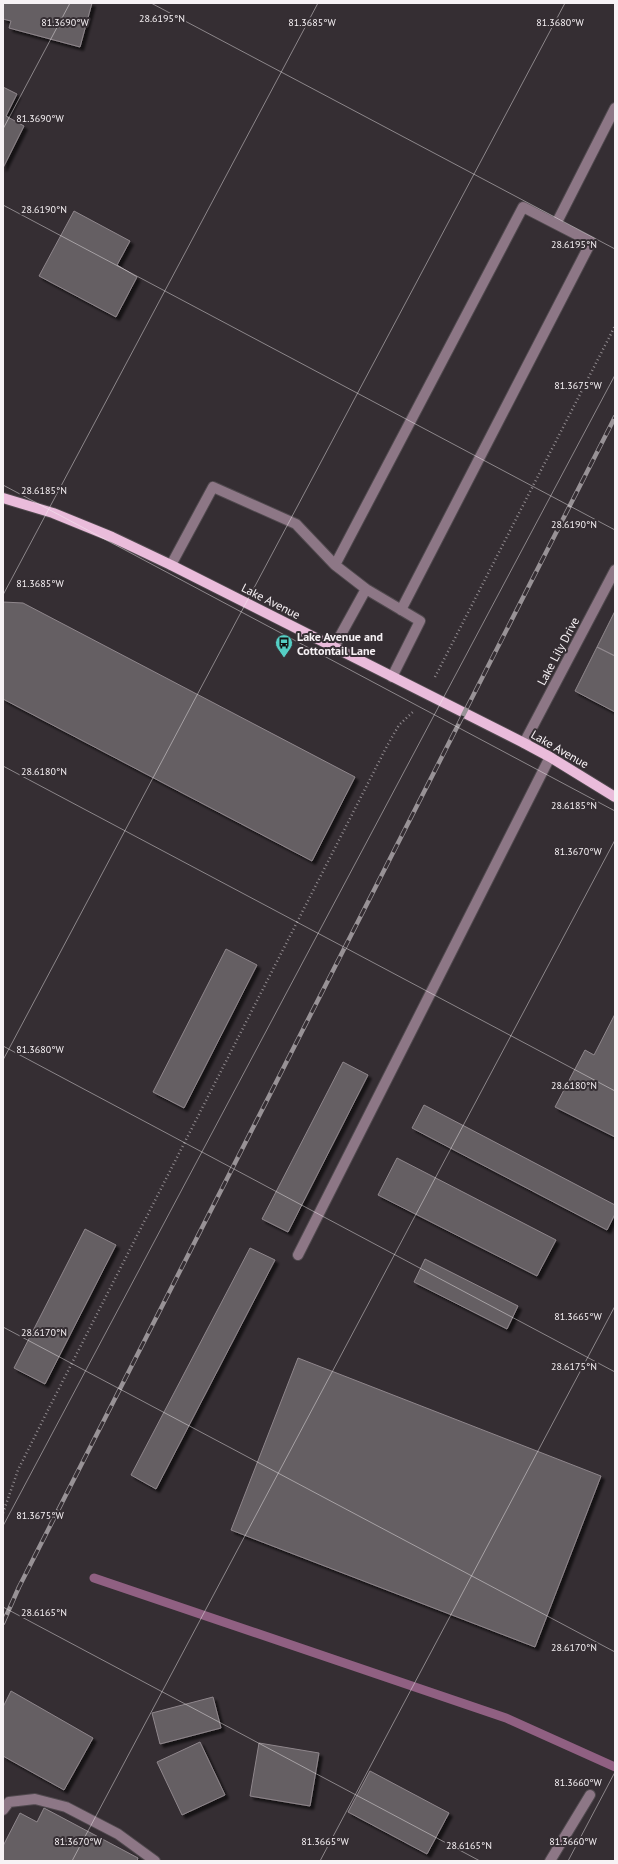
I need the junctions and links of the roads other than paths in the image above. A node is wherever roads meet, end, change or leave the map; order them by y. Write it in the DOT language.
graph roads {
  1 [pos="615,108"];
  2 [pos="556,224"];
  3 [pos="3,498"];
  4 [pos="171,565"];
  5 [pos="335,565"];
  6 [pos="615,570"];
  7 [pos="366,589"];
  8 [pos="401,610"];
  9 [pos="334,647"];
  10 [pos="392,677"];
  11 [pos="524,743"];
  12 [pos="550,757"];
  13 [pos="604,790"];
  14 [pos="615,793"];
  15 [pos="615,798"];
  16 [pos="298,1255"];
  17 [pos="590,1795"];
  18 [pos="3,1810"];
  19 [pos="154,1861"];
  20 [pos="550,1861"];
  1 -- 2 [label="street"];
  2 -- 5 [label="street"];
  2 -- 8 [label="street"];
  3 -- 4 [label="main road, Lake Avenue"];
  4 -- 5 [label="street"];
  4 -- 9 [label="main road, Lake Avenue"];
  5 -- 7 [label="street"];
  6 -- 11 [label="street, Lake Lily Drive"];
  7 -- 8 [label="street"];
  7 -- 9 [label="street"];
  8 -- 10 [label="street"];
  9 -- 10 [label="main road, Lake Avenue"];
  10 -- 11 [label="main road, Lake Avenue"];
  11 -- 12 [label="main road, Lake Avenue"];
  12 -- 13 [label="main road, Lake Avenue"];
  12 -- 16 [label="street"];
  13 -- 14 [label="main road, Lake Avenue"];
  13 -- 15 [label="main road, Lake Avenue"];
  17 -- 20 [label="street"];
  18 -- 19 [label="street"];
}
